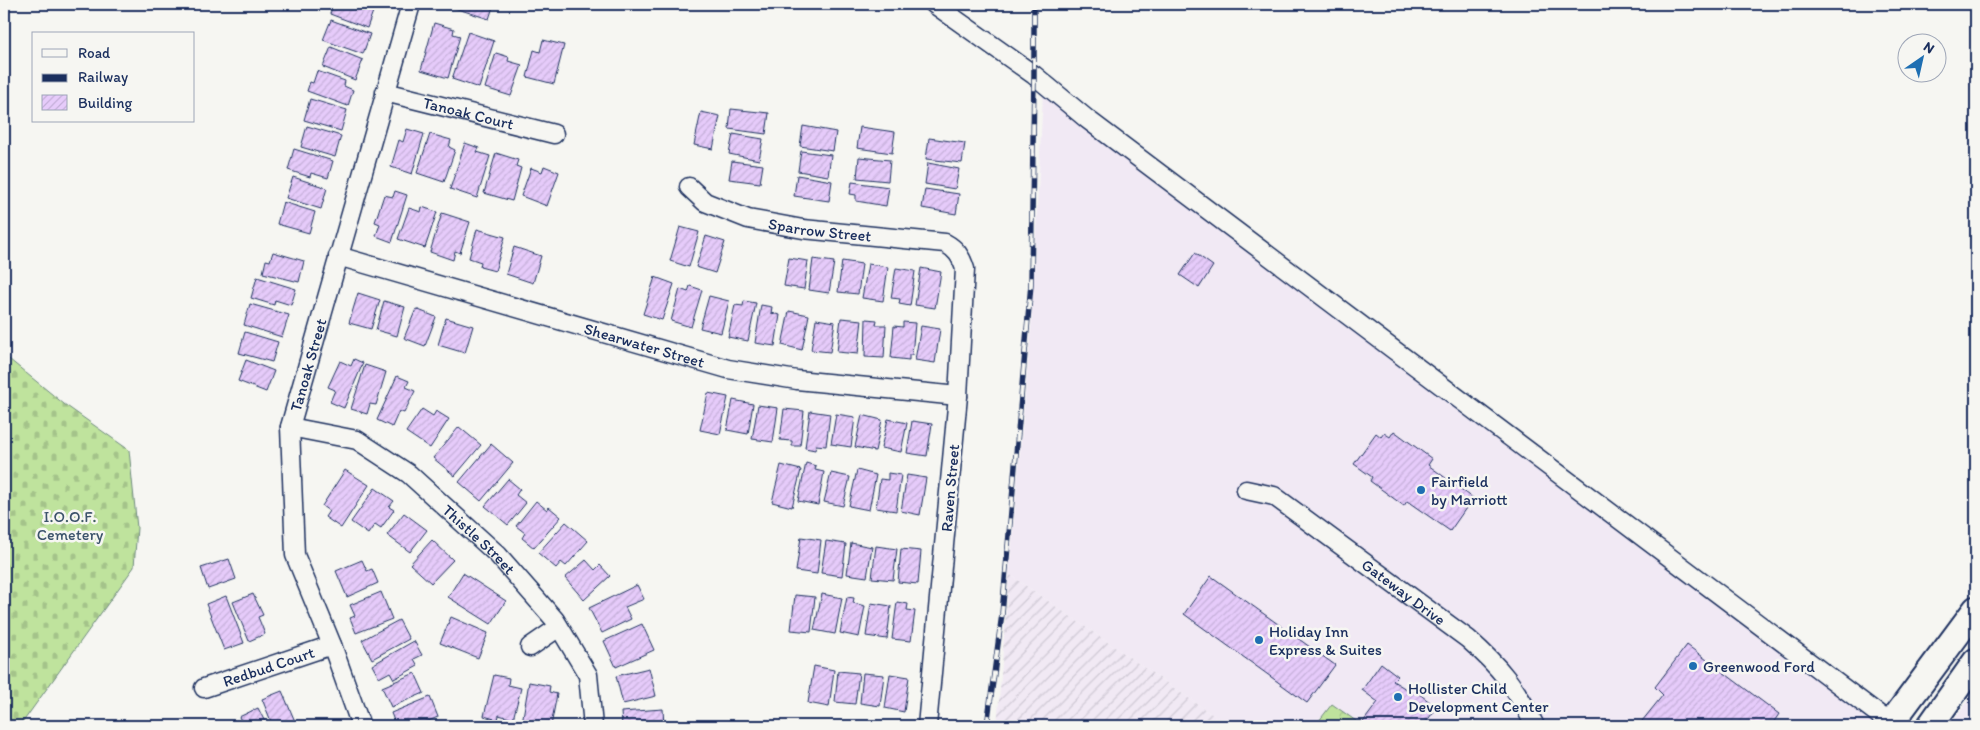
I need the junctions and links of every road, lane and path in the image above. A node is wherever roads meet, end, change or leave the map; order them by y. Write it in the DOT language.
graph roads {
  1 [pos="411,4"];
  2 [pos="934,4"];
  3 [pos="384,92"];
  4 [pos="554,134"];
  5 [pos="689,187"];
  6 [pos="957,252"];
  7 [pos="338,256"];
  8 [pos="958,396"];
  9 [pos="290,427"];
  10 [pos="1246,490"];
  11 [pos="1976,609"];
  12 [pos="559,627"];
  13 [pos="332,645"];
  14 [pos="530,647"];
  15 [pos="1976,661"];
  16 [pos="204,688"];
  17 [pos="361,726"];
  18 [pos="593,726"];
  19 [pos="927,726"];
  20 [pos="1535,726"];
  21 [pos="1891,726"];
  22 [pos="1930,726"];
  1 -- 3 [label="street, Tanoak Street"];
  2 -- 21 [label="street"];
  3 -- 4 [label="street, Tanoak Court"];
  3 -- 7 [label="street, Tanoak Street"];
  5 -- 6 [label="street, Sparrow Street"];
  6 -- 8 [label="street, Raven Street"];
  7 -- 8 [label="street, Shearwater Street"];
  7 -- 9 [label="street, Tanoak Street"];
  8 -- 19 [label="street, Raven Street"];
  9 -- 12 [label="street, Thistle Street"];
  9 -- 13 [label="street, Tanoak Street"];
  10 -- 20 [label="street, Gateway Drive"];
  11 -- 21 [label="main road"];
  12 -- 14 [label="street"];
  12 -- 18 [label="street, Thistle Street"];
  13 -- 16 [label="street, Redbud Court"];
  13 -- 17 [label="street, Tanoak Street"];
  15 -- 22 [label="main road"];
}
